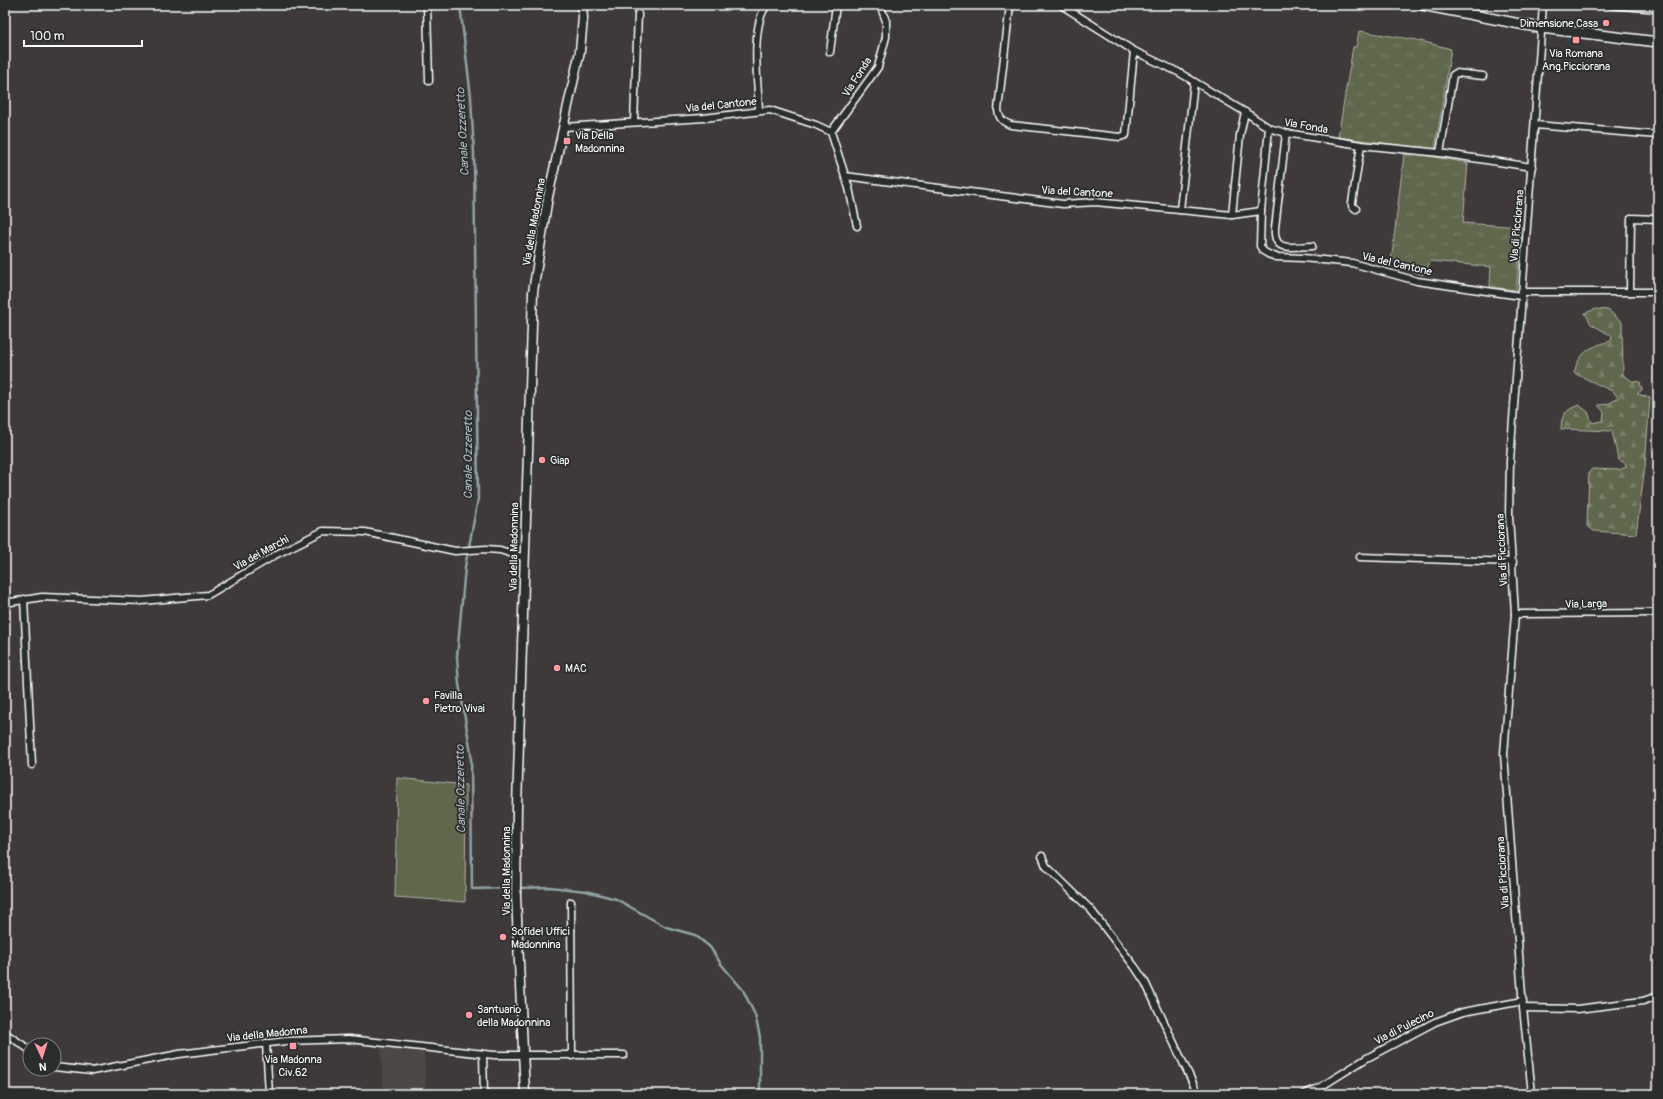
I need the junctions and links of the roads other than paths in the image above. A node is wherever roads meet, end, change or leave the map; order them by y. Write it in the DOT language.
graph roads {
  1 [pos="427,5"];
  2 [pos="582,5"];
  3 [pos="767,5"];
  4 [pos="836,5"];
  5 [pos="880,5"];
  6 [pos="1010,5"];
  7 [pos="1061,5"];
  8 [pos="1422,5"];
  9 [pos="1543,5"];
  10 [pos="1611,5"];
  11 [pos="1658,9"];
  12 [pos="638,14"];
  13 [pos="1541,28"];
  14 [pos="1658,42"];
  15 [pos="1134,51"];
  16 [pos="830,52"];
  17 [pos="1483,76"];
  18 [pos="429,82"];
  19 [pos="1194,82"];
  20 [pos="759,110"];
  21 [pos="1245,112"];
  22 [pos="634,122"];
  23 [pos="1535,125"];
  24 [pos="564,127"];
  25 [pos="1269,128"];
  26 [pos="831,132"];
  27 [pos="1286,133"];
  28 [pos="1658,135"];
  29 [pos="1361,145"];
  30 [pos="1440,153"];
  31 [pos="1532,167"];
  32 [pos="845,176"];
  33 [pos="1180,210"];
  34 [pos="1356,210"];
  35 [pos="1261,211"];
  36 [pos="1232,215"];
  37 [pos="1658,219"];
  38 [pos="857,226"];
  39 [pos="1312,246"];
  40 [pos="1630,292"];
  41 [pos="1658,292"];
  42 [pos="1521,294"];
  43 [pos="1360,557"];
  44 [pos="525,558"];
  45 [pos="1513,562"];
  46 [pos="24,599"];
  47 [pos="5,603"];
  48 [pos="1658,613"];
  49 [pos="1515,614"];
  50 [pos="32,765"];
  51 [pos="1042,856"];
  52 [pos="570,902"];
  53 [pos="1658,996"];
  54 [pos="1523,1001"];
  55 [pos="1523,1008"];
  56 [pos="5,1033"];
  57 [pos="266,1043"];
  58 [pos="22,1045"];
  59 [pos="483,1054"];
  60 [pos="523,1056"];
  61 [pos="572,1056"];
  62 [pos="624,1056"];
  63 [pos="62,1068"];
  64 [pos="269,1094"];
  65 [pos="484,1094"];
  66 [pos="525,1094"];
  67 [pos="1198,1094"];
  68 [pos="1304,1094"];
  69 [pos="1532,1094"];
  1 -- 18 [label="street"];
  2 -- 24 [label="street, Via della Madonnina"];
  3 -- 20 [label="street"];
  4 -- 16 [label="street"];
  5 -- 26 [label="street, Via Fonda"];
  6 -- 15 [label="street"];
  7 -- 15 [label="street, Via Fonda"];
  8 -- 13 [label="main road"];
  9 -- 13 [label="street, Via di Picciorana"];
  10 -- 11 [label="street"];
  12 -- 22 [label="street"];
  13 -- 14 [label="main road"];
  13 -- 23 [label="street, Via di Picciorana"];
  15 -- 19 [label="street, Via Fonda"];
  17 -- 30 [label="street"];
  19 -- 21 [label="street, Via Fonda"];
  19 -- 33 [label="street"];
  20 -- 22 [label="street, Via del Cantone"];
  20 -- 26 [label="street, Via del Cantone"];
  21 -- 25 [label="street, Via Fonda"];
  21 -- 36 [label="street"];
  22 -- 24 [label="street, Via del Cantone"];
  23 -- 28 [label="street"];
  23 -- 31 [label="street, Via di Picciorana"];
  24 -- 44 [label="street, Via della Madonnina"];
  25 -- 27 [label="street, Via Fonda"];
  25 -- 35 [label="street, Via del Cantone"];
  26 -- 32 [label="street"];
  27 -- 29 [label="street, Via Fonda"];
  27 -- 39 [label="street"];
  29 -- 30 [label="street, Via Fonda"];
  29 -- 34 [label="street"];
  30 -- 31 [label="street, Via Fonda"];
  31 -- 42 [label="street, Via di Picciorana"];
  32 -- 33 [label="street, Via del Cantone"];
  32 -- 38 [label="street"];
  33 -- 36 [label="street, Via del Cantone"];
  35 -- 36 [label="street, Via del Cantone"];
  35 -- 42 [label="street, Via del Cantone"];
  37 -- 40 [label="street"];
  40 -- 41 [label="street"];
  40 -- 42 [label="street"];
  42 -- 45 [label="street, Via di Picciorana"];
  43 -- 45 [label="street"];
  44 -- 46 [label="street, Via dei Marchi"];
  44 -- 60 [label="street, Via della Madonnina"];
  45 -- 49 [label="street, Via di Picciorana"];
  46 -- 47 [label="street, Via dei Marchi"];
  46 -- 50 [label="street"];
  48 -- 49 [label="street, Via Larga"];
  49 -- 54 [label="street, Via di Picciorana"];
  51 -- 67 [label="street"];
  52 -- 61 [label="street"];
  53 -- 55 [label="street"];
  54 -- 55 [label="street, Via di Picciorana"];
  54 -- 68 [label="street, Via di Pulecino"];
  55 -- 69 [label="street, Via di Picciorana"];
  56 -- 58 [label="street"];
  57 -- 59 [label="street, Via della Madonna"];
  57 -- 63 [label="street, Via della Madonna"];
  57 -- 64 [label="street"];
  59 -- 60 [label="street, Via della Madonna"];
  59 -- 65 [label="street"];
  60 -- 61 [label="street, Via della Madonna"];
  60 -- 66 [label="street, Via della Madonnina"];
  61 -- 62 [label="street, Via della Madonna"];
}
